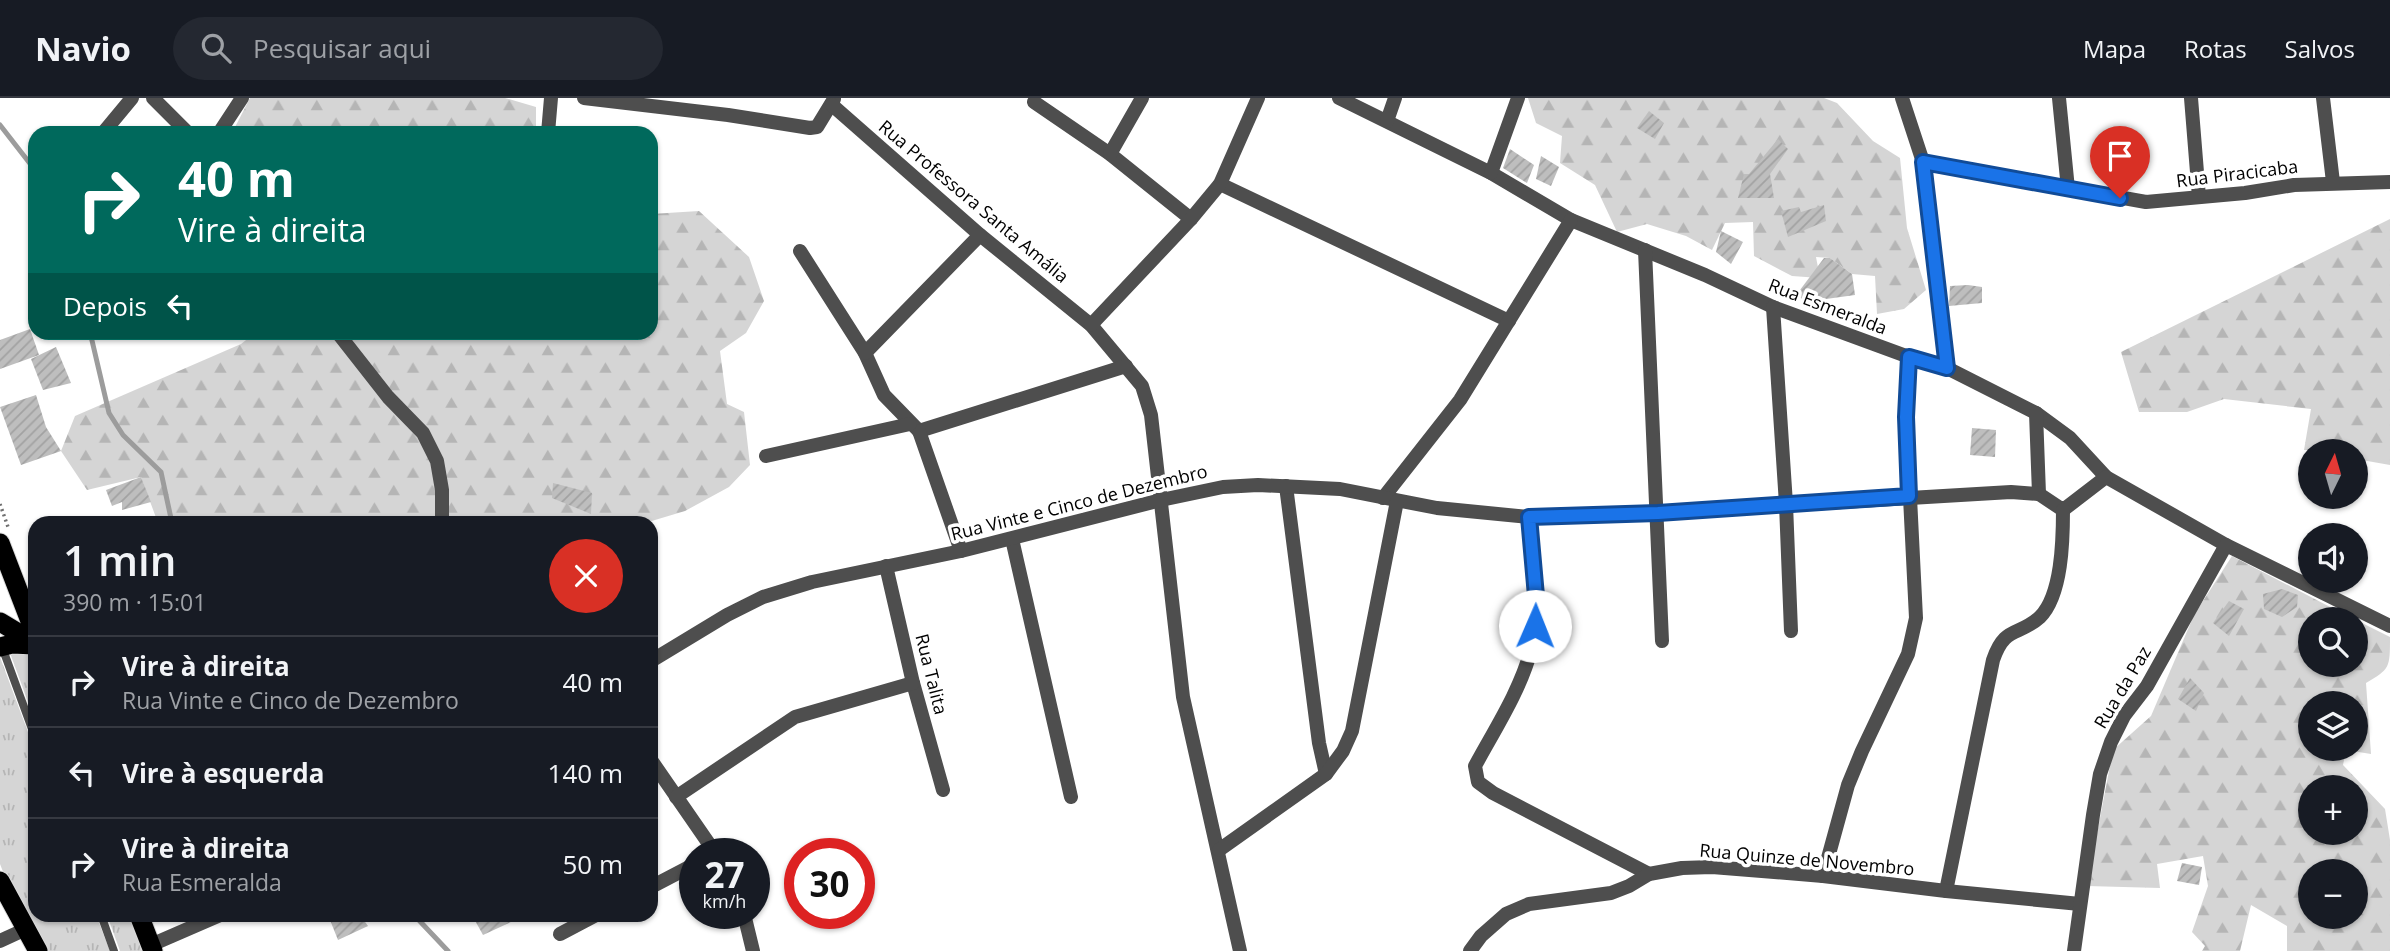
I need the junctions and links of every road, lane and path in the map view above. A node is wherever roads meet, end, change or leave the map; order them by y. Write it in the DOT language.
graph roads {
  1 [pos="132,98"];
  2 [pos="153,98"];
  3 [pos="242,98"];
  4 [pos="551,98"];
  5 [pos="584,98"];
  6 [pos="1142,98"];
  7 [pos="1258,98"];
  8 [pos="1339,98"];
  9 [pos="1395,98"];
  10 [pos="1518,98"];
  11 [pos="1902,98"];
  12 [pos="2059,98"];
  13 [pos="2191,98"];
  14 [pos="2323,98"];
  15 [pos="833,102"];
  16 [pos="1034,102"];
  17 [pos="1387,121"];
  18 [pos="109,126"];
  19 [pos="181,126"];
  20 [pos="224,126"];
  21 [pos="549,126"];
  22 [pos="1110,154"];
  23 [pos="1923,162"];
  24 [pos="1491,173"];
  25 [pos="2333,182"];
  26 [pos="2390,182"];
  27 [pos="1220,184"];
  28 [pos="2068,189"];
  29 [pos="2199,197"];
  30 [pos="1191,219"];
  31 [pos="1571,220"];
  32 [pos="980,235"];
  33 [pos="1645,250"];
  34 [pos="800,251"];
  35 [pos="1773,307"];
  36 [pos="1509,321"];
  37 [pos="1091,325"];
  38 [pos="343,340"];
  39 [pos="865,353"];
  40 [pos="1909,357"];
  41 [pos="1126,366"];
  42 [pos="1947,368"];
  43 [pos="2036,413"];
  44 [pos="914,428"];
  45 [pos="766,456"];
  46 [pos="2106,477"];
  47 [pos="1286,486"];
  48 [pos="2039,494"];
  49 [pos="1909,496"];
  50 [pos="1161,500"];
  51 [pos="1390,500"];
  52 [pos="1786,504"];
  53 [pos="2063,510"];
  54 [pos="1658,513"];
  55 [pos="442,516"];
  56 [pos="1529,517"];
  57 [pos="1012,539"];
  58 [pos="0,543"];
  59 [pos="2226,545"];
  60 [pos="961,551"];
  61 [pos="886,566"];
  62 [pos="28,616"];
  63 [pos="0,622"];
  64 [pos="2390,626"];
  65 [pos="1791,631"];
  66 [pos="28,640"];
  67 [pos="1662,641"];
  68 [pos="28,644"];
  69 [pos="1,645"];
  70 [pos="658,657"];
  71 [pos="913,682"];
  72 [pos="28,718"];
  73 [pos="658,770"];
  74 [pos="1326,774"];
  75 [pos="943,790"];
  76 [pos="676,797"];
  77 [pos="1071,797"];
  78 [pos="705,838"];
  79 [pos="1219,850"];
  80 [pos="679,872"];
  81 [pos="1649,874"];
  82 [pos="1822,876"];
  83 [pos="0,881"];
  84 [pos="658,883"];
  85 [pos="1946,891"];
  86 [pos="2080,904"];
  87 [pos="104,922"];
  88 [pos="142,922"];
  89 [pos="206,922"];
  90 [pos="583,922"];
  91 [pos="26,929"];
  92 [pos="747,929"];
  93 [pos="560,934"];
  94 [pos="0,941"];
  95 [pos="152,948"];
  96 [pos="38,951"];
  97 [pos="114,951"];
  98 [pos="752,951"];
  99 [pos="1240,951"];
  100 [pos="1469,951"];
  101 [pos="2074,951"];
  1 -- 18 [label="street"];
  2 -- 19 [label="street"];
  3 -- 20 [label="street"];
  4 -- 21 [label="street"];
  5 -- 15 [label="street"];
  6 -- 22 [label="street"];
  7 -- 27 [label="street"];
  8 -- 17 [label="street, Rua Esmeralda"];
  9 -- 17 [label="street"];
  10 -- 24 [label="street"];
  11 -- 23 [label="street"];
  12 -- 28 [label="street"];
  13 -- 29 [label="street"];
  14 -- 25 [label="street"];
  15 -- 32 [label="street, Rua Professora Santa Amália"];
  16 -- 22 [label="street"];
  17 -- 24 [label="street, Rua Esmeralda"];
  22 -- 30 [label="street"];
  23 -- 28 [label="street, Rua Piracicaba"];
  23 -- 42 [label="street"];
  24 -- 31 [label="street, Rua Esmeralda"];
  25 -- 26 [label="street, Rua Piracicaba"];
  25 -- 29 [label="street, Rua Piracicaba"];
  27 -- 30 [label="street"];
  27 -- 36 [label="street"];
  28 -- 29 [label="street, Rua Piracicaba"];
  30 -- 37 [label="street"];
  31 -- 33 [label="street, Rua Esmeralda"];
  31 -- 36 [label="street"];
  32 -- 37 [label="street, Rua Professora Santa Amália"];
  32 -- 39 [label="street"];
  33 -- 35 [label="street, Rua Esmeralda"];
  33 -- 54 [label="street"];
  34 -- 39 [label="street"];
  35 -- 40 [label="street, Rua Esmeralda"];
  35 -- 52 [label="street"];
  36 -- 51 [label="street"];
  37 -- 41 [label="street, Rua Professora Santa Amália"];
  38 -- 55 [label="street"];
  39 -- 44 [label="street"];
  40 -- 42 [label="street, Rua Esmeralda"];
  40 -- 49 [label="street"];
  41 -- 44 [label="street"];
  41 -- 50 [label="street, Rua Professora Santa Amália"];
  42 -- 43 [label="street, Rua Esmeralda"];
  43 -- 46 [label="street, Rua Esmeralda"];
  43 -- 48 [label="street"];
  44 -- 45 [label="street"];
  44 -- 60 [label="street"];
  46 -- 53 [label="street"];
  46 -- 59 [label="street, Rua Esmeralda"];
  47 -- 50 [label="street, Rua Vinte e Cinco de Dezembro"];
  47 -- 51 [label="street, Rua Vinte e Cinco de Dezembro"];
  47 -- 74 [label="street"];
  48 -- 49 [label="street, Rua Vinte e Cinco de Dezembro"];
  48 -- 53 [label="street"];
  49 -- 52 [label="street, Rua Vinte e Cinco de Dezembro"];
  49 -- 82 [label="street"];
  50 -- 57 [label="street, Rua Vinte e Cinco de Dezembro"];
  50 -- 79 [label="street, Rua Professora Santa Amália"];
  51 -- 56 [label="street, Rua Vinte e Cinco de Dezembro"];
  51 -- 74 [label="street"];
  52 -- 54 [label="street, Rua Vinte e Cinco de Dezembro"];
  52 -- 65 [label="street"];
  53 -- 85 [label="street"];
  54 -- 56 [label="street, Rua Vinte e Cinco de Dezembro"];
  54 -- 67 [label="street"];
  56 -- 81 [label="street"];
  57 -- 60 [label="street, Rua Vinte e Cinco de Dezembro"];
  57 -- 77 [label="street"];
  58 -- 62 [label="highway"];
  59 -- 64 [label="street, Rua Esmeralda"];
  59 -- 86 [label="street, Rua da Paz"];
  60 -- 61 [label="street, Rua Vinte e Cinco de Dezembro"];
  61 -- 70 [label="street, Rua Vinte e Cinco de Dezembro"];
  61 -- 71 [label="street, Rua Talita"];
  63 -- 66 [label="highway"];
  68 -- 69 [label="highway"];
  69 -- 72 [label="lane"];
  71 -- 75 [label="street, Rua Talita"];
  71 -- 76 [label="street"];
  73 -- 76 [label="street"];
  74 -- 79 [label="street"];
  76 -- 78 [label="street"];
  79 -- 99 [label="street, Rua Professora Santa Amália"];
  80 -- 84 [label="street"];
  81 -- 82 [label="street, Rua Quinze de Novembro"];
  81 -- 100 [label="street, Rua Quinze de Novembro"];
  82 -- 85 [label="street, Rua Quinze de Novembro"];
  83 -- 91 [label="highway"];
  85 -- 86 [label="street, Rua Quinze de Novembro"];
  86 -- 101 [label="street, Rua da Paz"];
  87 -- 97 [label="lane"];
  88 -- 95 [label="highway"];
  89 -- 95 [label="street"];
  90 -- 93 [label="street"];
  91 -- 94 [label="street"];
  91 -- 96 [label="highway"];
  92 -- 98 [label="street"];
}
